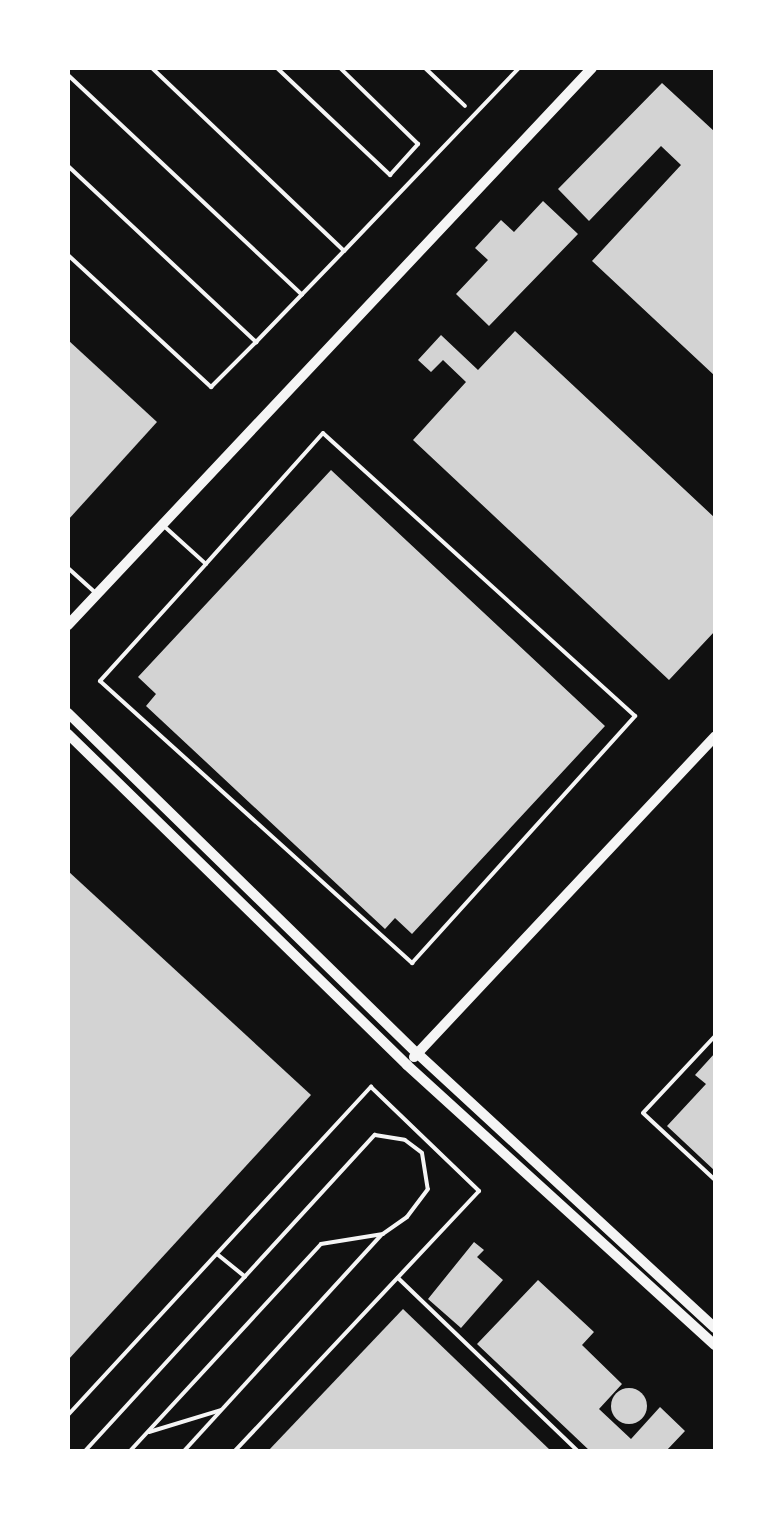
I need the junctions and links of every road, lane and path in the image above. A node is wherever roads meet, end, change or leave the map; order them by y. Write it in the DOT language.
graph roads {
  1 [pos="152,68"];
  2 [pos="277,68"];
  3 [pos="340,68"];
  4 [pos="425,68"];
  5 [pos="519,68"];
  6 [pos="592,68"];
  7 [pos="68,75"];
  8 [pos="465,106"];
  9 [pos="68,166"];
  10 [pos="344,251"];
  11 [pos="68,255"];
  12 [pos="302,295"];
  13 [pos="256,342"];
  14 [pos="163,526"];
  15 [pos="206,564"];
  16 [pos="68,568"];
  17 [pos="97,594"];
  18 [pos="68,625"];
  19 [pos="68,713"];
  20 [pos="68,734"];
  21 [pos="715,736"];
  22 [pos="715,1036"];
  23 [pos="418,1054"];
  24 [pos="407,1065"];
  25 [pos="715,1180"];
  26 [pos="383,1234"];
  27 [pos="217,1254"];
  28 [pos="245,1277"];
  29 [pos="397,1278"];
  30 [pos="715,1328"];
  31 [pos="715,1345"];
  32 [pos="223,1409"];
  33 [pos="68,1415"];
  34 [pos="148,1432"];
  35 [pos="85,1451"];
  36 [pos="130,1451"];
  37 [pos="184,1451"];
  38 [pos="235,1451"];
  39 [pos="578,1451"];
  1 -- 10 [label="lane"];
  2 -- 3 [label="lane"];
  4 -- 8 [label="lane"];
  5 -- 10 [label="lane"];
  6 -- 14 [label="street"];
  7 -- 12 [label="lane"];
  9 -- 13 [label="lane"];
  10 -- 12 [label="lane"];
  11 -- 13 [label="lane"];
  12 -- 13 [label="lane"];
  14 -- 15 [label="lane"];
  14 -- 17 [label="street"];
  15 -- 15 [label="lane"];
  16 -- 17 [label="lane"];
  17 -- 18 [label="street"];
  19 -- 23 [label="street"];
  20 -- 24 [label="street"];
  21 -- 23 [label="street"];
  22 -- 25 [label="lane"];
  23 -- 24 [label="street"];
  23 -- 30 [label="street"];
  24 -- 31 [label="street"];
  26 -- 28 [label="lane"];
  26 -- 32 [label="lane"];
  26 -- 34 [label="lane"];
  27 -- 28 [label="lane"];
  27 -- 29 [label="lane"];
  27 -- 33 [label="lane"];
  28 -- 35 [label="lane"];
  29 -- 38 [label="lane"];
  29 -- 39 [label="lane"];
  32 -- 34 [label="lane"];
  32 -- 37 [label="lane"];
  34 -- 36 [label="lane"];
}
